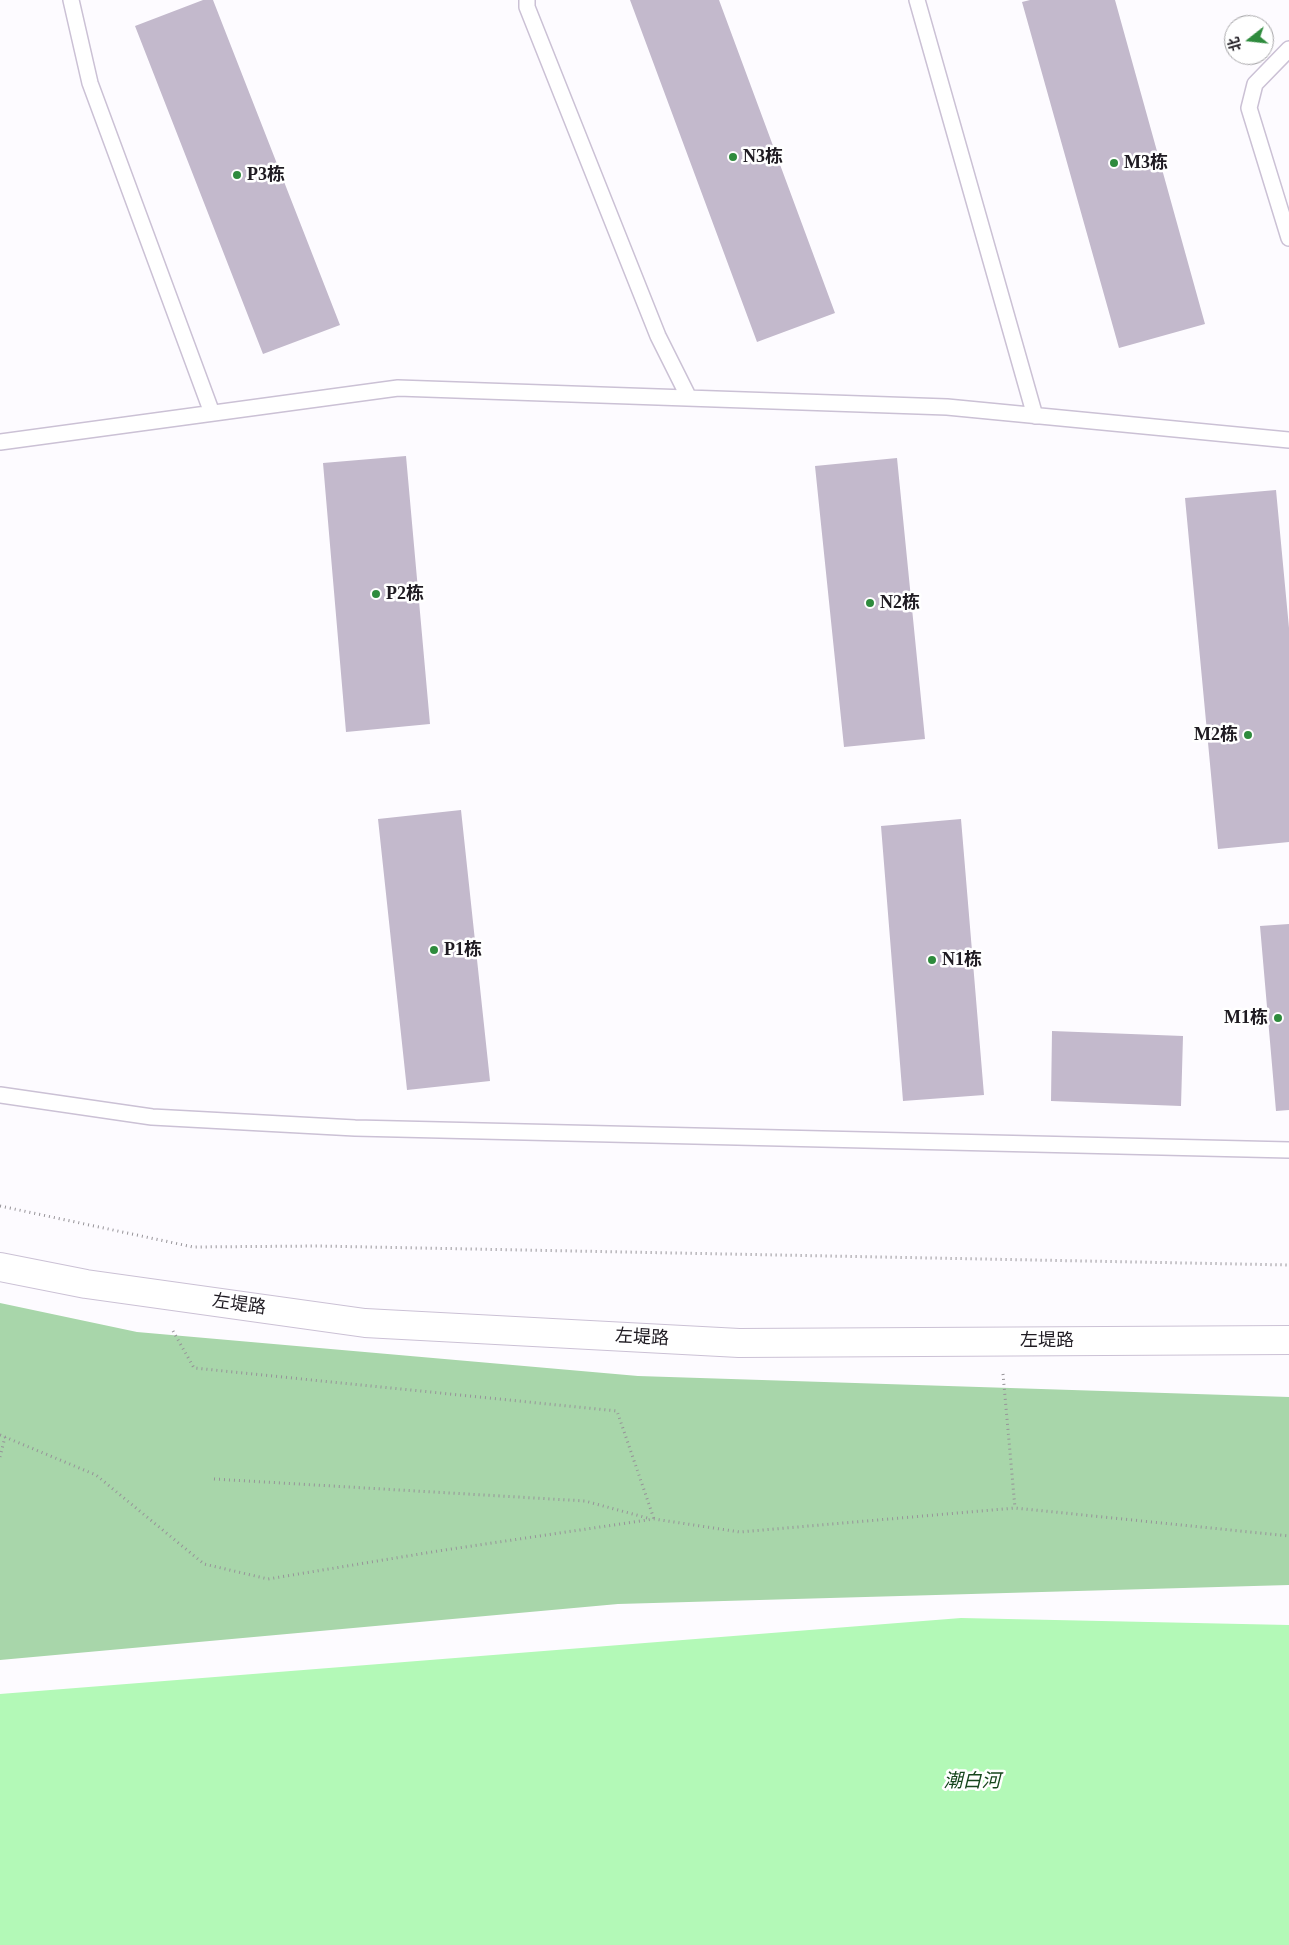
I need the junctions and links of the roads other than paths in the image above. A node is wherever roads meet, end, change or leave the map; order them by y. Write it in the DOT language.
graph roads {
  1 [pos="71,0"];
  2 [pos="527,0"];
  3 [pos="917,0"];
  4 [pos="1289,49"];
  5 [pos="1289,238"];
  6 [pos="689,398"];
  7 [pos="212,413"];
  8 [pos="1035,416"];
  9 [pos="1289,440"];
  10 [pos="0,442"];
  11 [pos="0,1095"];
  12 [pos="1289,1150"];
  13 [pos="0,1267"];
  14 [pos="1289,1340"];
  1 -- 7 [label="lane"];
  2 -- 6 [label="lane"];
  3 -- 8 [label="lane"];
  4 -- 5 [label="lane"];
  6 -- 7 [label="lane"];
  6 -- 8 [label="lane"];
  7 -- 10 [label="lane"];
  8 -- 9 [label="lane"];
  11 -- 12 [label="lane"];
  13 -- 14 [label="street, 左堤路"];
}
